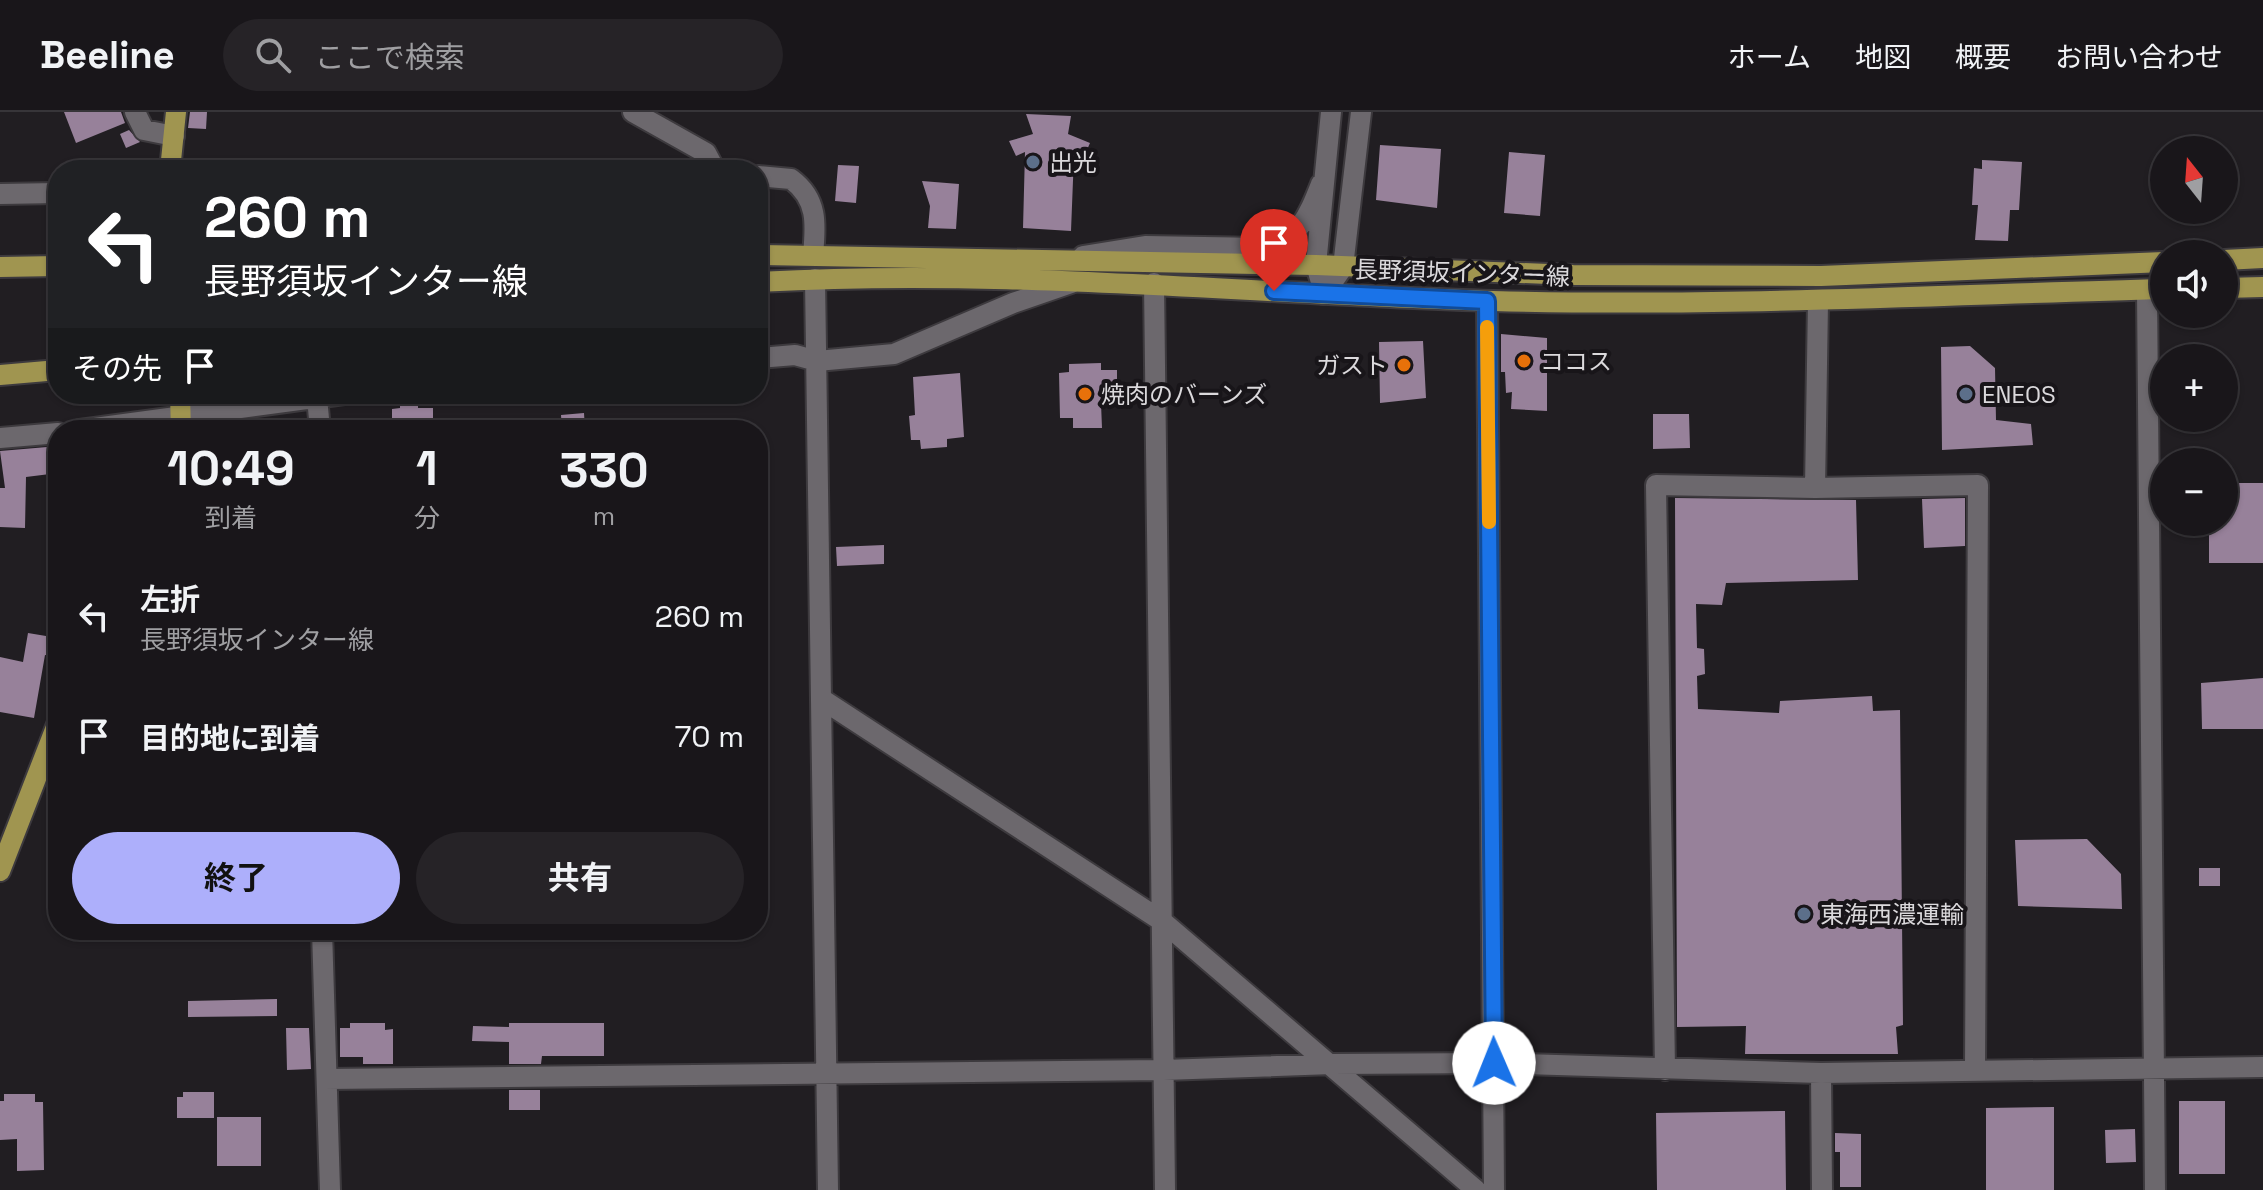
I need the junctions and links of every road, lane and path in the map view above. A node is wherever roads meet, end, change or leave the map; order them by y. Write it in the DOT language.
graph roads {
  1 [pos="135,112"];
  2 [pos="176,112"];
  3 [pos="633,112"];
  4 [pos="1331,112"];
  5 [pos="1361,112"];
  6 [pos="174,136"];
  7 [pos="171,160"];
  8 [pos="710,160"];
  9 [pos="768,177"];
  10 [pos="1321,184"];
  11 [pos="48,193"];
  12 [pos="0,194"];
  13 [pos="768,255"];
  14 [pos="813,255"];
  15 [pos="2263,258"];
  16 [pos="1059,259"];
  17 [pos="2238,259"];
  18 [pos="2150,263"];
  19 [pos="1316,265"];
  20 [pos="48,266"];
  21 [pos="0,267"];
  22 [pos="1343,267"];
  23 [pos="815,279"];
  24 [pos="1079,280"];
  25 [pos="768,281"];
  26 [pos="1154,283"];
  27 [pos="2263,287"];
  28 [pos="2238,288"];
  29 [pos="2150,289"];
  30 [pos="1324,294"];
  31 [pos="1487,301"];
  32 [pos="1818,302"];
  33 [pos="2155,328"];
  34 [pos="768,357"];
  35 [pos="817,361"];
  36 [pos="48,371"];
  37 [pos="0,375"];
  38 [pos="258,404"];
  39 [pos="181,413"];
  40 [pos="48,434"];
  41 [pos="0,438"];
  42 [pos="1815,488"];
  43 [pos="823,700"];
  44 [pos="48,748"];
  45 [pos="0,871"];
  46 [pos="1162,921"];
  47 [pos="322,940"];
  48 [pos="1494,1063"];
  49 [pos="1332,1064"];
  50 [pos="2263,1067"];
  51 [pos="2155,1068"];
  52 [pos="1164,1070"];
  53 [pos="1665,1070"];
  54 [pos="1975,1070"];
  55 [pos="826,1072"];
  56 [pos="1821,1073"];
  57 [pos="327,1079"];
  58 [pos="330,1190"];
  59 [pos="828,1190"];
  60 [pos="1165,1190"];
  61 [pos="1476,1190"];
  62 [pos="1494,1190"];
  63 [pos="1822,1190"];
  64 [pos="2155,1190"];
  1 -- 6 [label="street"];
  2 -- 6 [label="main road"];
  3 -- 8 [label="street"];
  4 -- 10 [label="street"];
  5 -- 22 [label="street"];
  6 -- 7 [label="main road"];
  9 -- 14 [label="street"];
  10 -- 16 [label="street"];
  10 -- 19 [label="street"];
  11 -- 12 [label="street"];
  13 -- 14 [label="main road, 長野須坂インター線"];
  14 -- 16 [label="main road, 長野須坂インター線"];
  15 -- 17 [label="main road"];
  16 -- 19 [label="main road, 長野須坂インター線"];
  18 -- 22 [label="main road, 長野須坂インター線"];
  19 -- 22 [label="main road, 長野須坂インター線"];
  19 -- 30 [label="street"];
  20 -- 21 [label="main road"];
  22 -- 30 [label="street"];
  23 -- 24 [label="main road, 長野須坂インター線"];
  23 -- 25 [label="main road, 長野須坂インター線"];
  23 -- 35 [label="street"];
  24 -- 26 [label="main road, 長野須坂インター線"];
  24 -- 35 [label="street"];
  26 -- 30 [label="main road, 長野須坂インター線"];
  26 -- 46 [label="street"];
  27 -- 28 [label="main road"];
  29 -- 32 [label="main road, 長野須坂インター線"];
  30 -- 31 [label="main road, 長野須坂インター線"];
  31 -- 32 [label="main road, 長野須坂インター線"];
  31 -- 48 [label="street"];
  32 -- 42 [label="street"];
  33 -- 51 [label="street"];
  34 -- 35 [label="street"];
  35 -- 43 [label="street"];
  36 -- 37 [label="main road"];
  38 -- 39 [label="street"];
  40 -- 41 [label="street"];
  42 -- 53 [label="street"];
  42 -- 54 [label="street"];
  43 -- 46 [label="street"];
  43 -- 55 [label="street"];
  44 -- 45 [label="main road"];
  46 -- 49 [label="street"];
  46 -- 52 [label="street"];
  47 -- 57 [label="street"];
  48 -- 49 [label="street"];
  48 -- 53 [label="street"];
  48 -- 62 [label="street"];
  49 -- 52 [label="street"];
  49 -- 61 [label="street"];
  50 -- 51 [label="street"];
  51 -- 54 [label="street"];
  51 -- 64 [label="street"];
  52 -- 55 [label="street"];
  52 -- 60 [label="street"];
  53 -- 56 [label="street"];
  54 -- 56 [label="street"];
  55 -- 57 [label="street"];
  55 -- 59 [label="street"];
  56 -- 63 [label="street"];
  57 -- 58 [label="street"];
}
